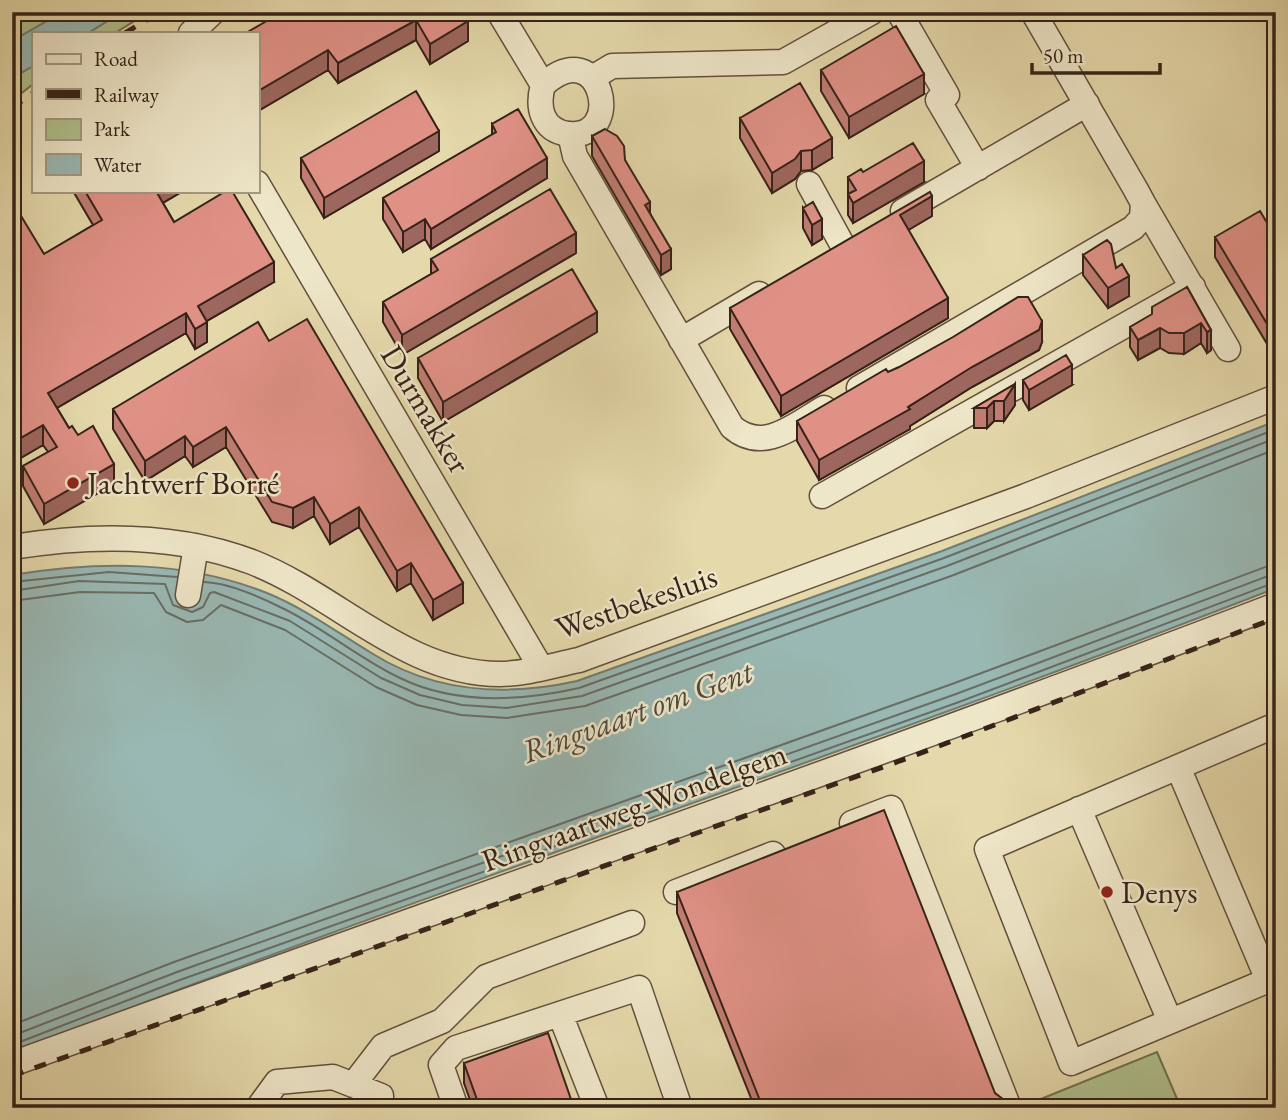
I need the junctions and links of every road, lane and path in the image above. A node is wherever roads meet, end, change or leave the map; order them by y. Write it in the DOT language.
graph roads {
  1 [pos="213,12"];
  2 [pos="499,12"];
  3 [pos="872,12"];
  4 [pos="899,12"];
  5 [pos="1033,12"];
  6 [pos="192,32"];
  7 [pos="592,78"];
  8 [pos="544,85"];
  9 [pos="1087,104"];
  10 [pos="570,134"];
  11 [pos="978,168"];
  12 [pos="809,184"];
  13 [pos="259,186"];
  14 [pos="1143,203"];
  15 [pos="844,246"];
  16 [pos="820,259"];
  17 [pos="786,279"];
  18 [pos="1193,287"];
  19 [pos="681,340"];
  20 [pos="1228,349"];
  21 [pos="1276,397"];
  22 [pos="822,496"];
  23 [pos="196,546"];
  24 [pos="12,547"];
  25 [pos="188,595"];
  26 [pos="1276,605"];
  27 [pos="541,668"];
  28 [pos="1276,725"];
  29 [pos="1178,767"];
  30 [pos="1079,809"];
  31 [pos="828,833"];
  32 [pos="790,848"];
  33 [pos="676,892"];
  34 [pos="632,923"];
  35 [pos="1272,978"];
  36 [pos="560,1014"];
  37 [pos="1170,1021"];
  38 [pos="12,1065"];
  39 [pos="353,1085"];
  40 [pos="258,1108"];
  41 [pos="381,1108"];
  42 [pos="456,1108"];
  43 [pos="597,1108"];
  44 [pos="680,1108"];
  45 [pos="1009,1108"];
  1 -- 6 [label="street"];
  2 -- 8 [label="street"];
  3 -- 7 [label="street"];
  4 -- 11 [label="street"];
  5 -- 9 [label="street"];
  7 -- 8 [label="street"];
  7 -- 10 [label="street"];
  8 -- 10 [label="street"];
  9 -- 11 [label="street"];
  9 -- 14 [label="street"];
  10 -- 19 [label="street"];
  11 -- 15 [label="street"];
  12 -- 15 [label="street"];
  13 -- 27 [label="street, Durmakker"];
  14 -- 18 [label="street"];
  14 -- 19 [label="street"];
  15 -- 16 [label="street"];
  17 -- 19 [label="street"];
  18 -- 20 [label="street"];
  18 -- 22 [label="street"];
  21 -- 27 [label="street, Westbekesluis"];
  23 -- 24 [label="street, Westbekesluis"];
  23 -- 25 [label="street"];
  23 -- 27 [label="street, Westbekesluis"];
  26 -- 38 [label="street, Ringvaartweg-Wondelgem"];
  28 -- 29 [label="street"];
  29 -- 30 [label="street"];
  29 -- 35 [label="street"];
  30 -- 37 [label="street"];
  30 -- 37 [label="street"];
  31 -- 45 [label="street"];
  32 -- 33 [label="street"];
  34 -- 39 [label="street"];
  35 -- 37 [label="street"];
  36 -- 42 [label="street"];
  36 -- 43 [label="street"];
  36 -- 44 [label="street"];
  39 -- 40 [label="street"];
  39 -- 41 [label="street"];
}
